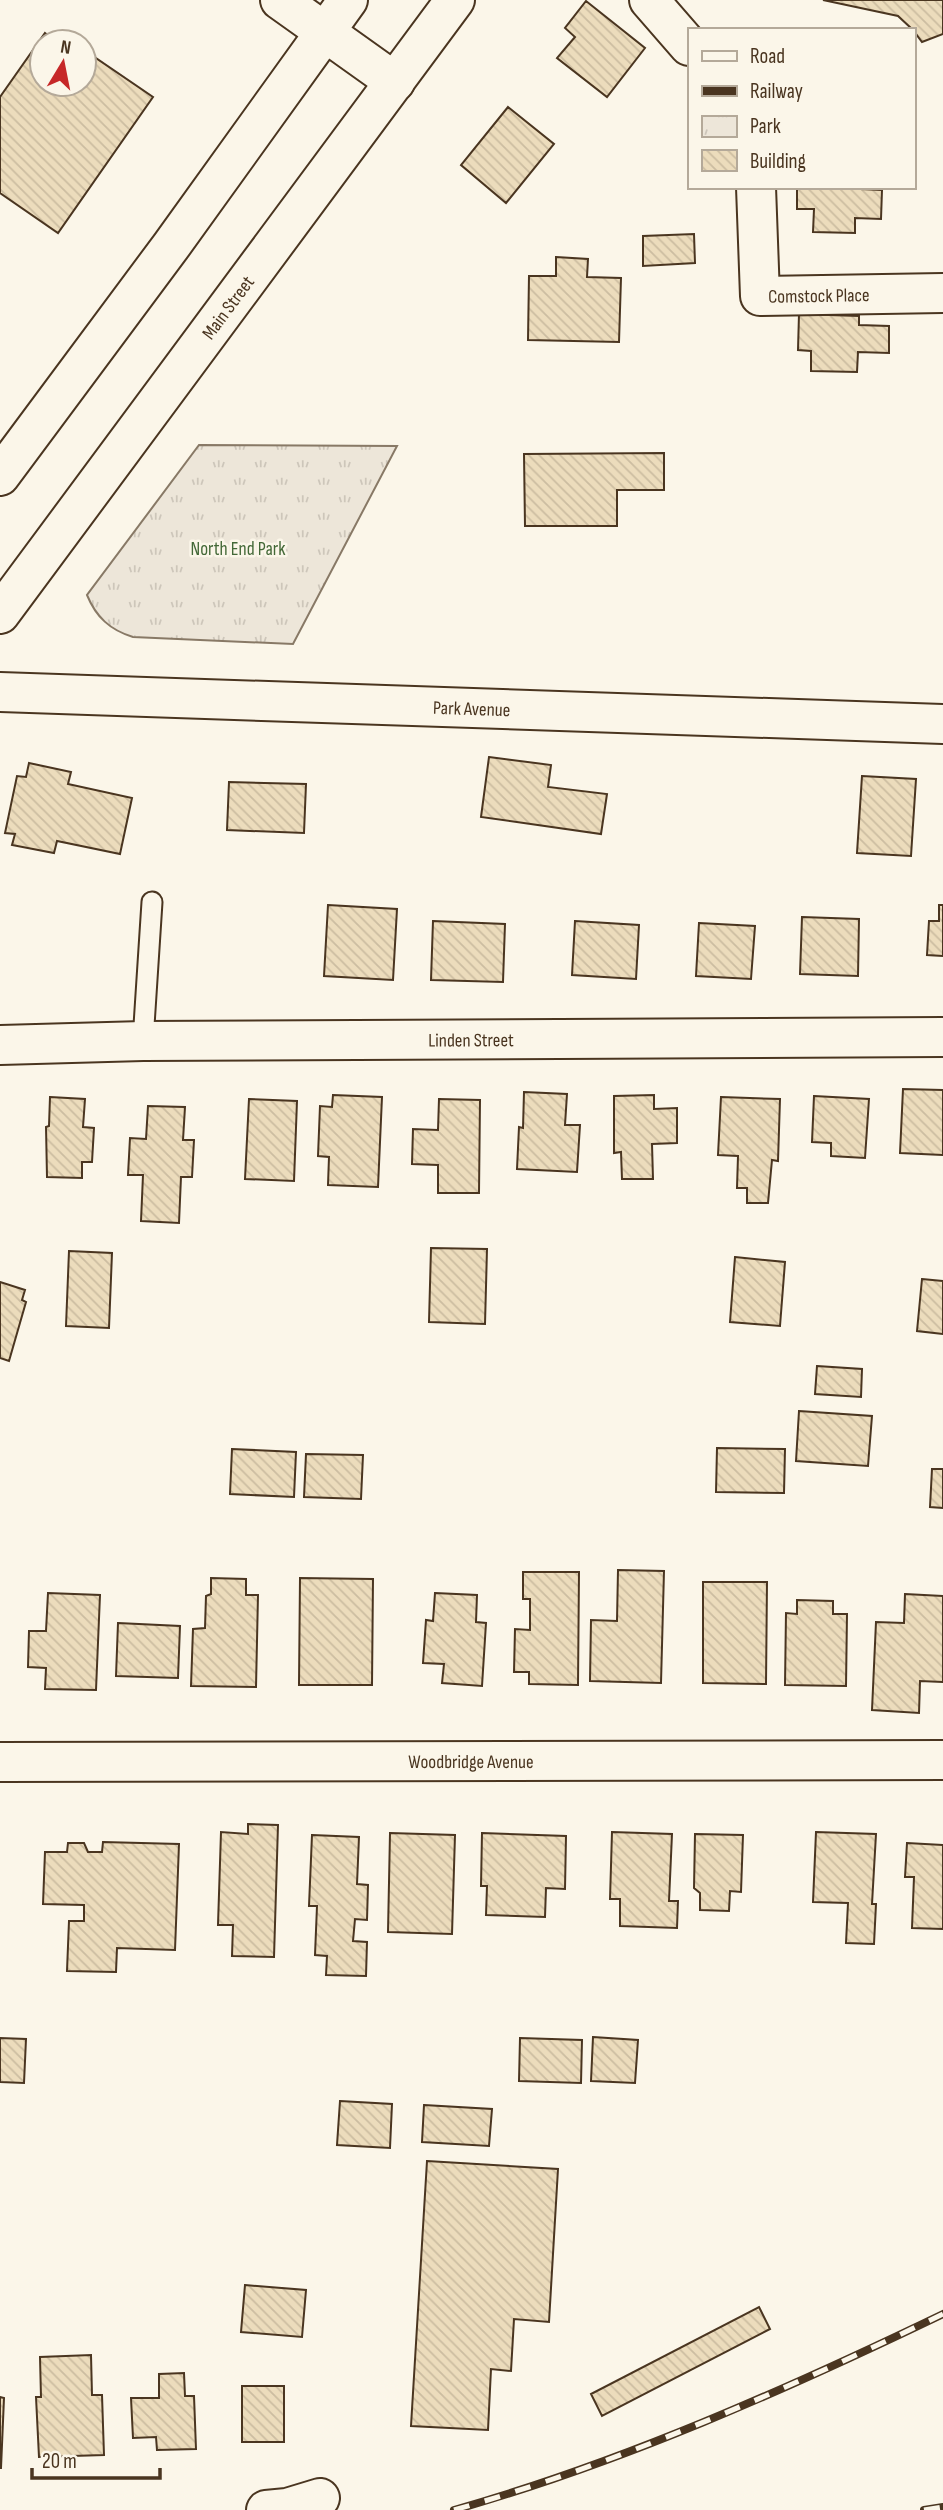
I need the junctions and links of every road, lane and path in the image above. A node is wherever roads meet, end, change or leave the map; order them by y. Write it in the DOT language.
graph roads {
  1 [pos="280,0"];
  2 [pos="348,0"];
  3 [pos="455,0"];
  4 [pos="649,0"];
  5 [pos="325,32"];
  6 [pos="688,45"];
  7 [pos="395,82"];
  8 [pos="755,189"];
  9 [pos="943,293"];
  10 [pos="0,476"];
  11 [pos="0,614"];
  12 [pos="0,692"];
  13 [pos="943,724"];
  14 [pos="152,902"];
  15 [pos="943,1037"];
  16 [pos="143,1041"];
  17 [pos="0,1045"];
  18 [pos="943,1760"];
  19 [pos="0,1762"];
  20 [pos="320,2498"];
  21 [pos="266,2510"];
  1 -- 5 [label="main road"];
  2 -- 5 [label="main road"];
  3 -- 7 [label="main road, Main Street"];
  4 -- 6 [label="main road"];
  5 -- 7 [label="main road"];
  5 -- 10 [label="main road"];
  7 -- 11 [label="main road, Main Street"];
  8 -- 9 [label="main road, Comstock Place"];
  12 -- 13 [label="main road, Park Avenue"];
  14 -- 16 [label="lane"];
  15 -- 16 [label="main road, Linden Street"];
  16 -- 17 [label="main road, Linden Street"];
  18 -- 19 [label="main road, Woodbridge Avenue"];
  20 -- 21 [label="main road"];
}
